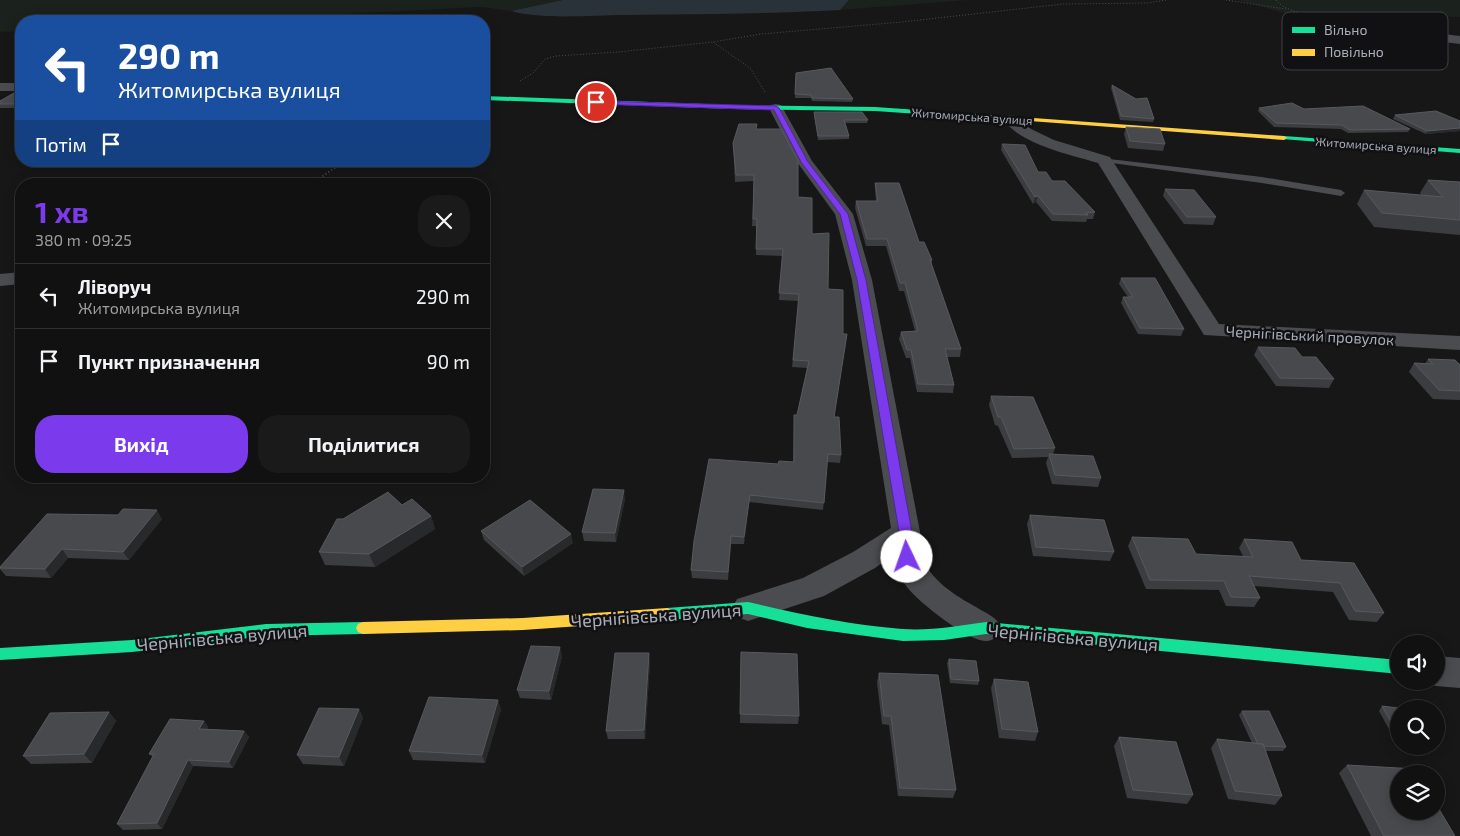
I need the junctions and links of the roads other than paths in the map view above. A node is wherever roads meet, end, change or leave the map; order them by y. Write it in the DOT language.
graph roads {
  1 [pos="0,87"];
  2 [pos="15,88"];
  3 [pos="490,98"];
  4 [pos="776,108"];
  5 [pos="1010,119"];
  6 [pos="1460,151"];
  7 [pos="1104,160"];
  8 [pos="1341,193"];
  9 [pos="15,279"];
  10 [pos="0,280"];
  11 [pos="1460,343"];
  12 [pos="906,532"];
  13 [pos="748,608"];
  14 [pos="986,628"];
  15 [pos="0,654"];
  16 [pos="1390,666"];
  17 [pos="1445,671"];
  18 [pos="1460,673"];
  1 -- 2 [label="street"];
  3 -- 4 [label="street, Житомирська вулиця"];
  4 -- 5 [label="street, Житомирська вулиця"];
  4 -- 12 [label="street"];
  5 -- 6 [label="street, Житомирська вулиця"];
  5 -- 7 [label="street"];
  7 -- 8 [label="lane"];
  7 -- 11 [label="street, Чернігівський провулок"];
  9 -- 10 [label="street"];
  12 -- 13 [label="street"];
  12 -- 14 [label="street"];
  13 -- 14 [label="street, Чернігівська вулиця"];
  13 -- 15 [label="street, Чернігівська вулиця"];
  14 -- 16 [label="street, Чернігівська вулиця"];
  17 -- 18 [label="street"];
}
